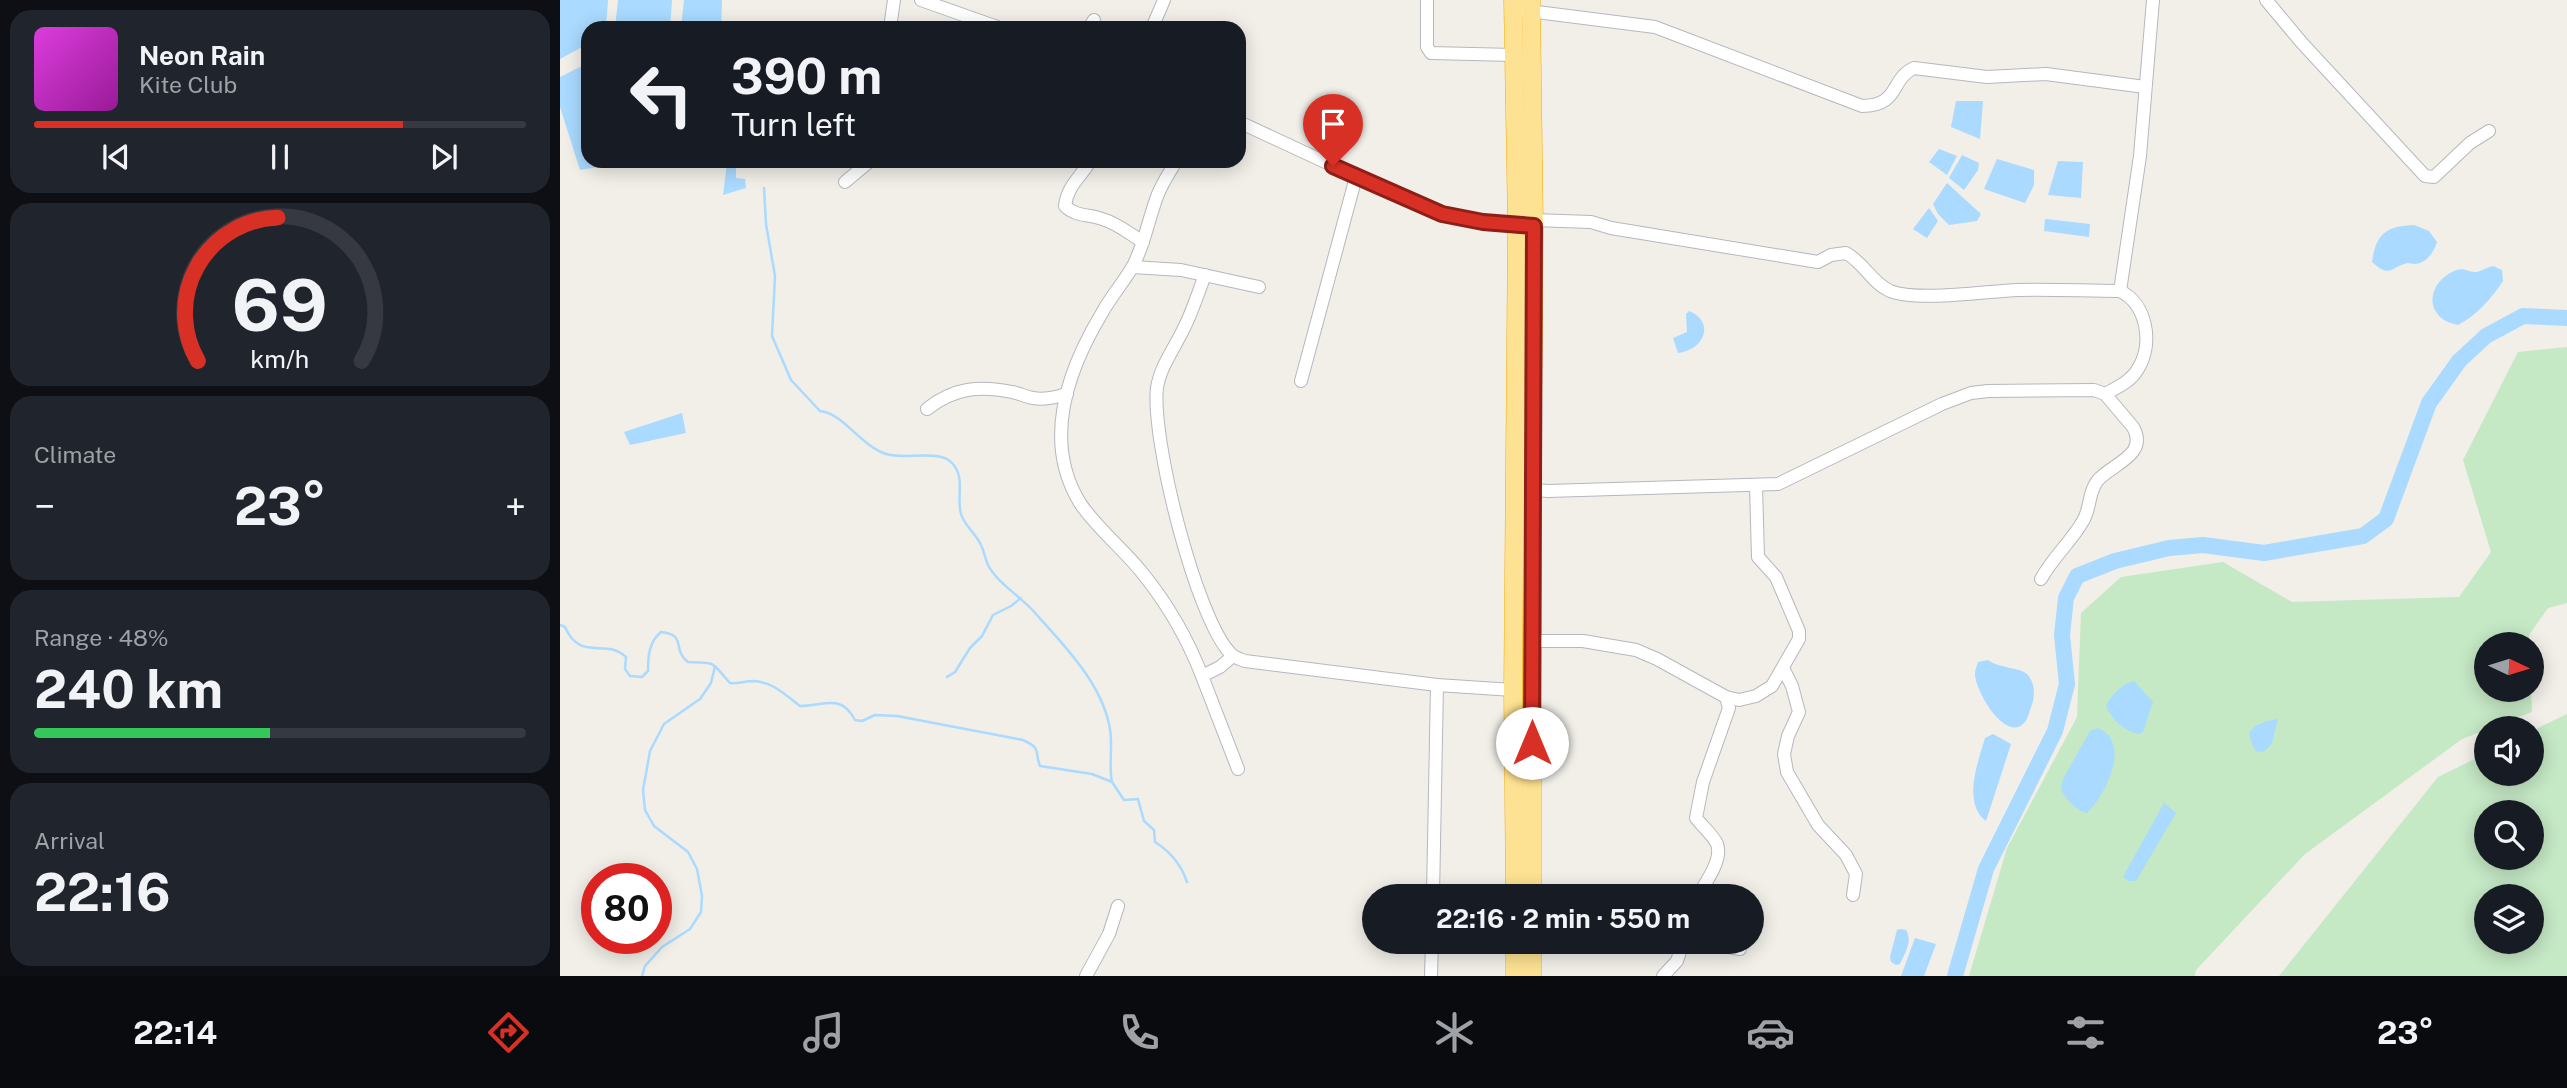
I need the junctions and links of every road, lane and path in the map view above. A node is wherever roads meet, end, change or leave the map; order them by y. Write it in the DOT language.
graph roads {
  1 [pos="894,0"];
  2 [pos="921,0"];
  3 [pos="1164,0"];
  4 [pos="1427,0"];
  5 [pos="2153,0"];
  6 [pos="2266,0"];
  7 [pos="941,3"];
  8 [pos="1522,5"];
  9 [pos="891,21"];
  10 [pos="967,21"];
  11 [pos="1155,21"];
  12 [pos="1514,55"];
  13 [pos="2146,87"];
  14 [pos="1246,125"];
  15 [pos="2489,131"];
  16 [pos="862,168"];
  17 [pos="1085,168"];
  18 [pos="1172,168"];
  19 [pos="1356,177"];
  20 [pos="845,182"];
  21 [pos="1528,223"];
  22 [pos="1143,242"];
  23 [pos="1133,267"];
  24 [pos="1205,275"];
  25 [pos="1259,287"];
  26 [pos="2120,291"];
  27 [pos="1301,381"];
  28 [pos="1067,394"];
  29 [pos="2105,394"];
  30 [pos="928,409"];
  31 [pos="1756,485"];
  32 [pos="1523,489"];
  33 [pos="2041,579"];
  34 [pos="1532,641"];
  35 [pos="1233,656"];
  36 [pos="1783,668"];
  37 [pos="1202,676"];
  38 [pos="1437,685"];
  39 [pos="1513,690"];
  40 [pos="1726,697"];
  41 [pos="1238,769"];
  42 [pos="1433,884"];
  43 [pos="1515,884"];
  44 [pos="1532,884"];
  45 [pos="1704,884"];
  46 [pos="1853,895"];
  47 [pos="1118,906"];
  48 [pos="1432,954"];
  49 [pos="1515,954"];
  50 [pos="1532,954"];
  51 [pos="1679,954"];
  52 [pos="1086,976"];
  53 [pos="1431,976"];
  54 [pos="1515,976"];
  55 [pos="1532,976"];
  56 [pos="1663,976"];
  1 -- 9 [label="street"];
  2 -- 7 [label="street"];
  3 -- 11 [label="street"];
  4 -- 12 [label="street"];
  5 -- 13 [label="street"];
  6 -- 15 [label="street"];
  7 -- 10 [label="street"];
  8 -- 12 [label="highway"];
  8 -- 13 [label="street"];
  8 -- 21 [label="highway"];
  12 -- 21 [label="highway"];
  13 -- 26 [label="street"];
  14 -- 19 [label="street"];
  16 -- 20 [label="street"];
  17 -- 22 [label="street"];
  18 -- 22 [label="street"];
  19 -- 21 [label="street"];
  19 -- 27 [label="street"];
  21 -- 26 [label="street"];
  21 -- 32 [label="highway"];
  22 -- 23 [label="street"];
  23 -- 24 [label="street"];
  23 -- 28 [label="street"];
  24 -- 25 [label="street"];
  24 -- 35 [label="street"];
  26 -- 29 [label="street"];
  28 -- 30 [label="street"];
  28 -- 37 [label="street"];
  29 -- 31 [label="street"];
  29 -- 33 [label="street"];
  31 -- 32 [label="street"];
  31 -- 36 [label="street"];
  32 -- 34 [label="highway"];
  32 -- 39 [label="highway"];
  34 -- 40 [label="street"];
  34 -- 44 [label="highway"];
  35 -- 37 [label="street"];
  35 -- 38 [label="street"];
  36 -- 40 [label="street"];
  36 -- 46 [label="street"];
  37 -- 41 [label="street"];
  38 -- 39 [label="street"];
  38 -- 42 [label="street"];
  39 -- 43 [label="highway"];
  40 -- 45 [label="street"];
  47 -- 52 [label="street"];
  48 -- 53 [label="street"];
  49 -- 54 [label="highway"];
  50 -- 55 [label="highway"];
  51 -- 56 [label="street"];
}
